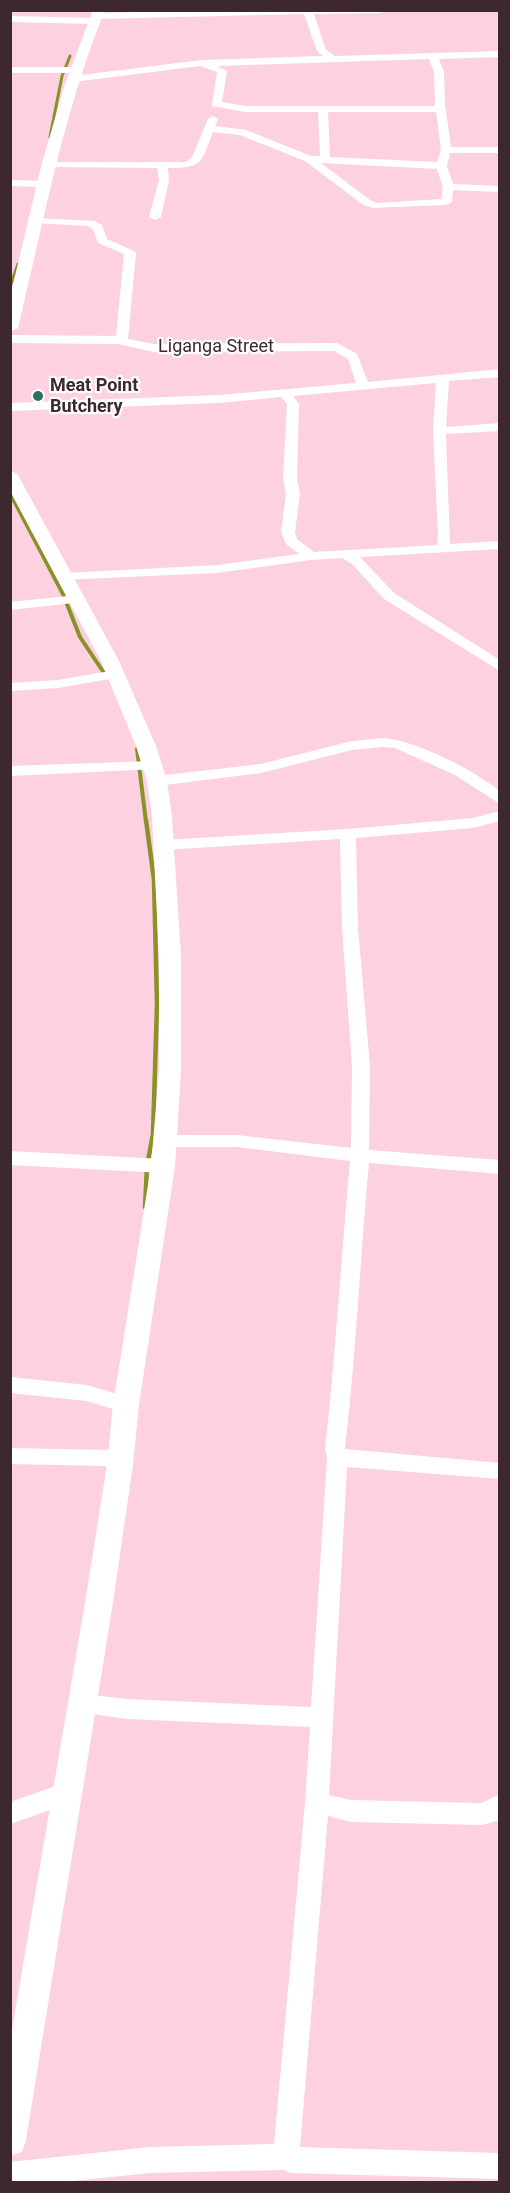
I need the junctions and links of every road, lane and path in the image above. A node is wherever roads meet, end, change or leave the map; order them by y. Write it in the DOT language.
graph roads {
  1 [pos="381,10"];
  2 [pos="230,12"];
  3 [pos="304,12"];
  4 [pos="97,16"];
  5 [pos="10,19"];
  6 [pos="322,51"];
  7 [pos="500,54"];
  8 [pos="331,58"];
  9 [pos="309,59"];
  10 [pos="434,60"];
  11 [pos="233,62"];
  12 [pos="202,63"];
  13 [pos="10,70"];
  14 [pos="222,71"];
  15 [pos="74,74"];
  16 [pos="216,104"];
  17 [pos="322,109"];
  18 [pos="441,110"];
  19 [pos="210,129"];
  20 [pos="446,150"];
  21 [pos="500,150"];
  22 [pos="309,159"];
  23 [pos="325,160"];
  24 [pos="50,165"];
  25 [pos="162,166"];
  26 [pos="442,166"];
  27 [pos="10,183"];
  28 [pos="44,184"];
  29 [pos="448,187"];
  30 [pos="500,189"];
  31 [pos="155,217"];
  32 [pos="36,221"];
  33 [pos="10,328"];
  34 [pos="10,339"];
  35 [pos="122,339"];
  36 [pos="500,373"];
  37 [pos="443,379"];
  38 [pos="363,386"];
  39 [pos="285,394"];
  40 [pos="10,407"];
  41 [pos="500,428"];
  42 [pos="439,431"];
  43 [pos="10,475"];
  44 [pos="500,545"];
  45 [pos="443,548"];
  46 [pos="345,554"];
  47 [pos="311,556"];
  48 [pos="66,577"];
  49 [pos="78,599"];
  50 [pos="10,606"];
  51 [pos="500,667"];
  52 [pos="116,674"];
  53 [pos="10,687"];
  54 [pos="10,771"];
  55 [pos="154,773"];
  56 [pos="500,800"];
  57 [pos="500,816"];
  58 [pos="348,834"];
  59 [pos="164,845"];
  60 [pos="164,1141"];
  61 [pos="360,1156"];
  62 [pos="10,1158"];
  63 [pos="163,1166"];
  64 [pos="500,1167"];
  65 [pos="10,1385"];
  66 [pos="126,1405"];
  67 [pos="10,1456"];
  68 [pos="337,1458"];
  69 [pos="120,1465"];
  70 [pos="500,1471"];
  71 [pos="81,1704"];
  72 [pos="322,1717"];
  73 [pos="68,1798"];
  74 [pos="317,1803"];
  75 [pos="497,1810"];
  76 [pos="10,1813"];
  77 [pos="14,2084"];
  78 [pos="10,2140"];
  79 [pos="286,2157"];
  80 [pos="500,2166"];
  81 [pos="10,2175"];
  1 -- 3 [label="street"];
  2 -- 3 [label="street"];
  2 -- 4 [label="street"];
  3 -- 6 [label="street"];
  4 -- 5 [label="street"];
  4 -- 15 [label="main road"];
  6 -- 8 [label="street"];
  6 -- 9 [label="street"];
  7 -- 10 [label="street"];
  8 -- 9 [label="street"];
  8 -- 10 [label="street"];
  9 -- 11 [label="street"];
  10 -- 18 [label="street"];
  11 -- 12 [label="street"];
  11 -- 14 [label="street"];
  12 -- 14 [label="street"];
  12 -- 15 [label="street"];
  13 -- 15 [label="street"];
  14 -- 16 [label="street"];
  15 -- 24 [label="main road"];
  16 -- 17 [label="street"];
  16 -- 19 [label="street"];
  17 -- 18 [label="street"];
  17 -- 23 [label="street"];
  18 -- 20 [label="street"];
  19 -- 22 [label="street"];
  19 -- 25 [label="street"];
  20 -- 21 [label="street"];
  20 -- 26 [label="street"];
  22 -- 23 [label="street"];
  22 -- 29 [label="street"];
  23 -- 26 [label="street"];
  24 -- 25 [label="street"];
  24 -- 28 [label="main road"];
  25 -- 31 [label="street"];
  26 -- 29 [label="street"];
  27 -- 28 [label="street"];
  28 -- 32 [label="main road"];
  29 -- 30 [label="street"];
  32 -- 33 [label="main road"];
  32 -- 35 [label="street"];
  34 -- 38 [label="street, Liganga Street"];
  36 -- 37 [label="street"];
  37 -- 38 [label="street"];
  37 -- 42 [label="street"];
  38 -- 39 [label="street"];
  39 -- 40 [label="street"];
  39 -- 47 [label="street"];
  41 -- 42 [label="street"];
  42 -- 45 [label="street"];
  43 -- 48 [label="main road"];
  44 -- 45 [label="street"];
  45 -- 46 [label="street"];
  46 -- 47 [label="street"];
  46 -- 51 [label="street"];
  47 -- 48 [label="street"];
  48 -- 49 [label="main road"];
  49 -- 50 [label="street"];
  49 -- 52 [label="main road"];
  52 -- 53 [label="street"];
  52 -- 55 [label="main road"];
  54 -- 55 [label="street"];
  55 -- 56 [label="street"];
  55 -- 59 [label="main road"];
  57 -- 58 [label="street"];
  58 -- 59 [label="street"];
  58 -- 61 [label="street"];
  59 -- 60 [label="main road"];
  60 -- 61 [label="street"];
  60 -- 63 [label="main road"];
  61 -- 64 [label="street"];
  61 -- 68 [label="street"];
  62 -- 63 [label="street"];
  63 -- 66 [label="main road"];
  65 -- 66 [label="street"];
  66 -- 69 [label="main road"];
  67 -- 69 [label="street"];
  68 -- 70 [label="street"];
  68 -- 72 [label="street"];
  69 -- 71 [label="main road"];
  71 -- 72 [label="street"];
  71 -- 73 [label="main road"];
  72 -- 74 [label="street"];
  73 -- 76 [label="street"];
  73 -- 77 [label="main road"];
  74 -- 75 [label="street"];
  74 -- 79 [label="street"];
  77 -- 78 [label="main road"];
  79 -- 80 [label="street"];
  79 -- 81 [label="street"];
}
